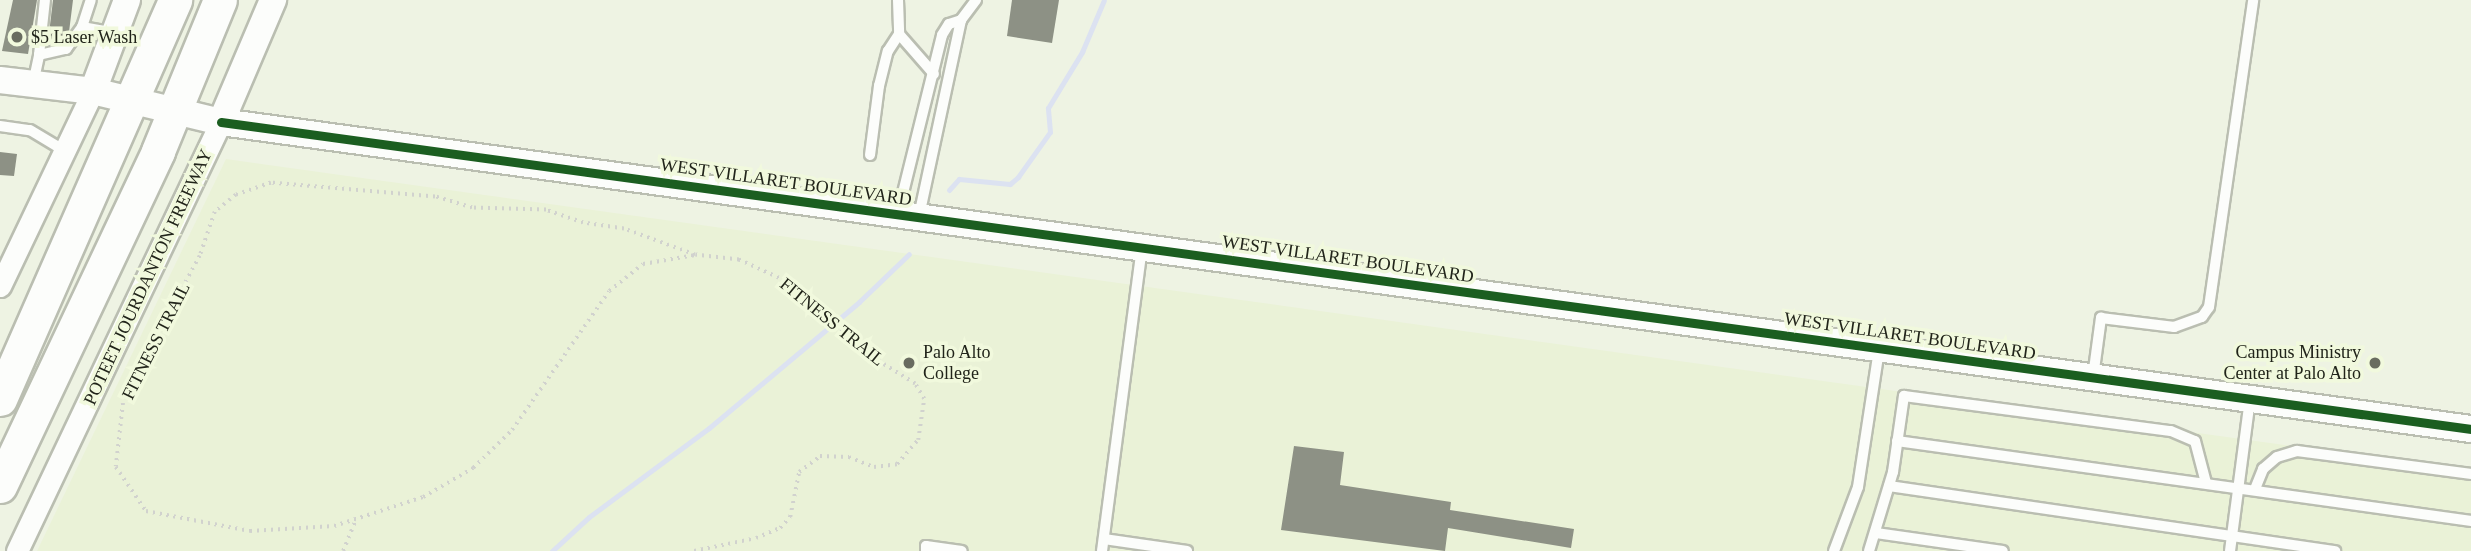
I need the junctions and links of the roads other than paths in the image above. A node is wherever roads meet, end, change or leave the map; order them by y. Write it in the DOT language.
graph roads {
  1 [pos="46,0"];
  2 [pos="91,0"];
  3 [pos="127,0"];
  4 [pos="175,0"];
  5 [pos="220,0"];
  6 [pos="273,0"];
  7 [pos="898,0"];
  8 [pos="975,0"];
  9 [pos="2253,0"];
  10 [pos="961,20"];
  11 [pos="82,27"];
  12 [pos="115,33"];
  13 [pos="899,34"];
  14 [pos="39,55"];
  15 [pos="930,72"];
  16 [pos="947,78"];
  17 [pos="0,80"];
  18 [pos="33,84"];
  19 [pos="93,91"];
  20 [pos="134,101"];
  21 [pos="176,111"];
  22 [pos="221,122"];
  23 [pos="0,126"];
  24 [pos="65,151"];
  25 [pos="870,155"];
  26 [pos="909,215"];
  27 [pos="1142,247"];
  28 [pos="0,286"];
  29 [pos="1880,347"];
  30 [pos="2093,377"];
  31 [pos="0,399"];
  32 [pos="2250,399"];
  33 [pos="2471,429"];
  34 [pos="1897,441"];
  35 [pos="2471,474"];
  36 [pos="2206,483"];
  37 [pos="0,486"];
  38 [pos="1889,486"];
  39 [pos="2238,487"];
  40 [pos="2255,489"];
  41 [pos="2471,521"];
  42 [pos="1876,533"];
  43 [pos="2232,536"];
  44 [pos="1103,545"];
  45 [pos="17,551"];
  46 [pos="926,551"];
  47 [pos="962,551"];
  48 [pos="1182,551"];
  49 [pos="1188,551"];
  50 [pos="1834,551"];
  51 [pos="1868,551"];
  52 [pos="2003,551"];
  53 [pos="2230,551"];
  54 [pos="2334,551"];
  1 -- 14 [label="lane"];
  2 -- 11 [label="lane"];
  3 -- 12 [label="street"];
  4 -- 20 [label="main road"];
  5 -- 21 [label="main road"];
  6 -- 22 [label="street, POTEET JOURDANTON FREEWAY"];
  7 -- 13 [label="lane"];
  8 -- 10 [label="lane"];
  9 -- 30 [label="lane"];
  10 -- 15 [label="lane"];
  10 -- 16 [label="lane"];
  11 -- 12 [label="lane"];
  11 -- 14 [label="lane"];
  12 -- 19 [label="street"];
  13 -- 15 [label="lane"];
  13 -- 25 [label="lane"];
  14 -- 18 [label="lane"];
  15 -- 16 [label="lane"];
  15 -- 26 [label="lane"];
  16 -- 26 [label="lane"];
  17 -- 18 [label="street, WEST VILLARET BOULEVARD"];
  18 -- 19 [label="street, WEST VILLARET BOULEVARD"];
  19 -- 20 [label="street, WEST VILLARET BOULEVARD"];
  19 -- 24 [label="street"];
  20 -- 21 [label="street, WEST VILLARET BOULEVARD"];
  20 -- 31 [label="main road"];
  21 -- 22 [label="street, WEST VILLARET BOULEVARD"];
  21 -- 37 [label="main road"];
  22 -- 26 [label="street, WEST VILLARET BOULEVARD"];
  22 -- 45 [label="street, POTEET JOURDANTON FREEWAY"];
  23 -- 24 [label="lane"];
  24 -- 28 [label="street"];
  26 -- 27 [label="street, WEST VILLARET BOULEVARD"];
  27 -- 29 [label="street, WEST VILLARET BOULEVARD"];
  27 -- 44 [label="lane"];
  29 -- 30 [label="street, WEST VILLARET BOULEVARD"];
  29 -- 50 [label="lane"];
  30 -- 32 [label="street, WEST VILLARET BOULEVARD"];
  32 -- 33 [label="street, WEST VILLARET BOULEVARD"];
  32 -- 39 [label="lane"];
  34 -- 36 [label="lane"];
  34 -- 36 [label="lane"];
  34 -- 38 [label="lane"];
  35 -- 40 [label="lane"];
  36 -- 39 [label="lane"];
  38 -- 42 [label="lane"];
  38 -- 43 [label="lane"];
  39 -- 40 [label="lane"];
  39 -- 43 [label="lane"];
  40 -- 41 [label="lane"];
  42 -- 51 [label="lane"];
  42 -- 52 [label="lane"];
  43 -- 53 [label="lane"];
  43 -- 54 [label="lane"];
  44 -- 48 [label="lane"];
  46 -- 47 [label="lane"];
  48 -- 49 [label="lane"];
}
